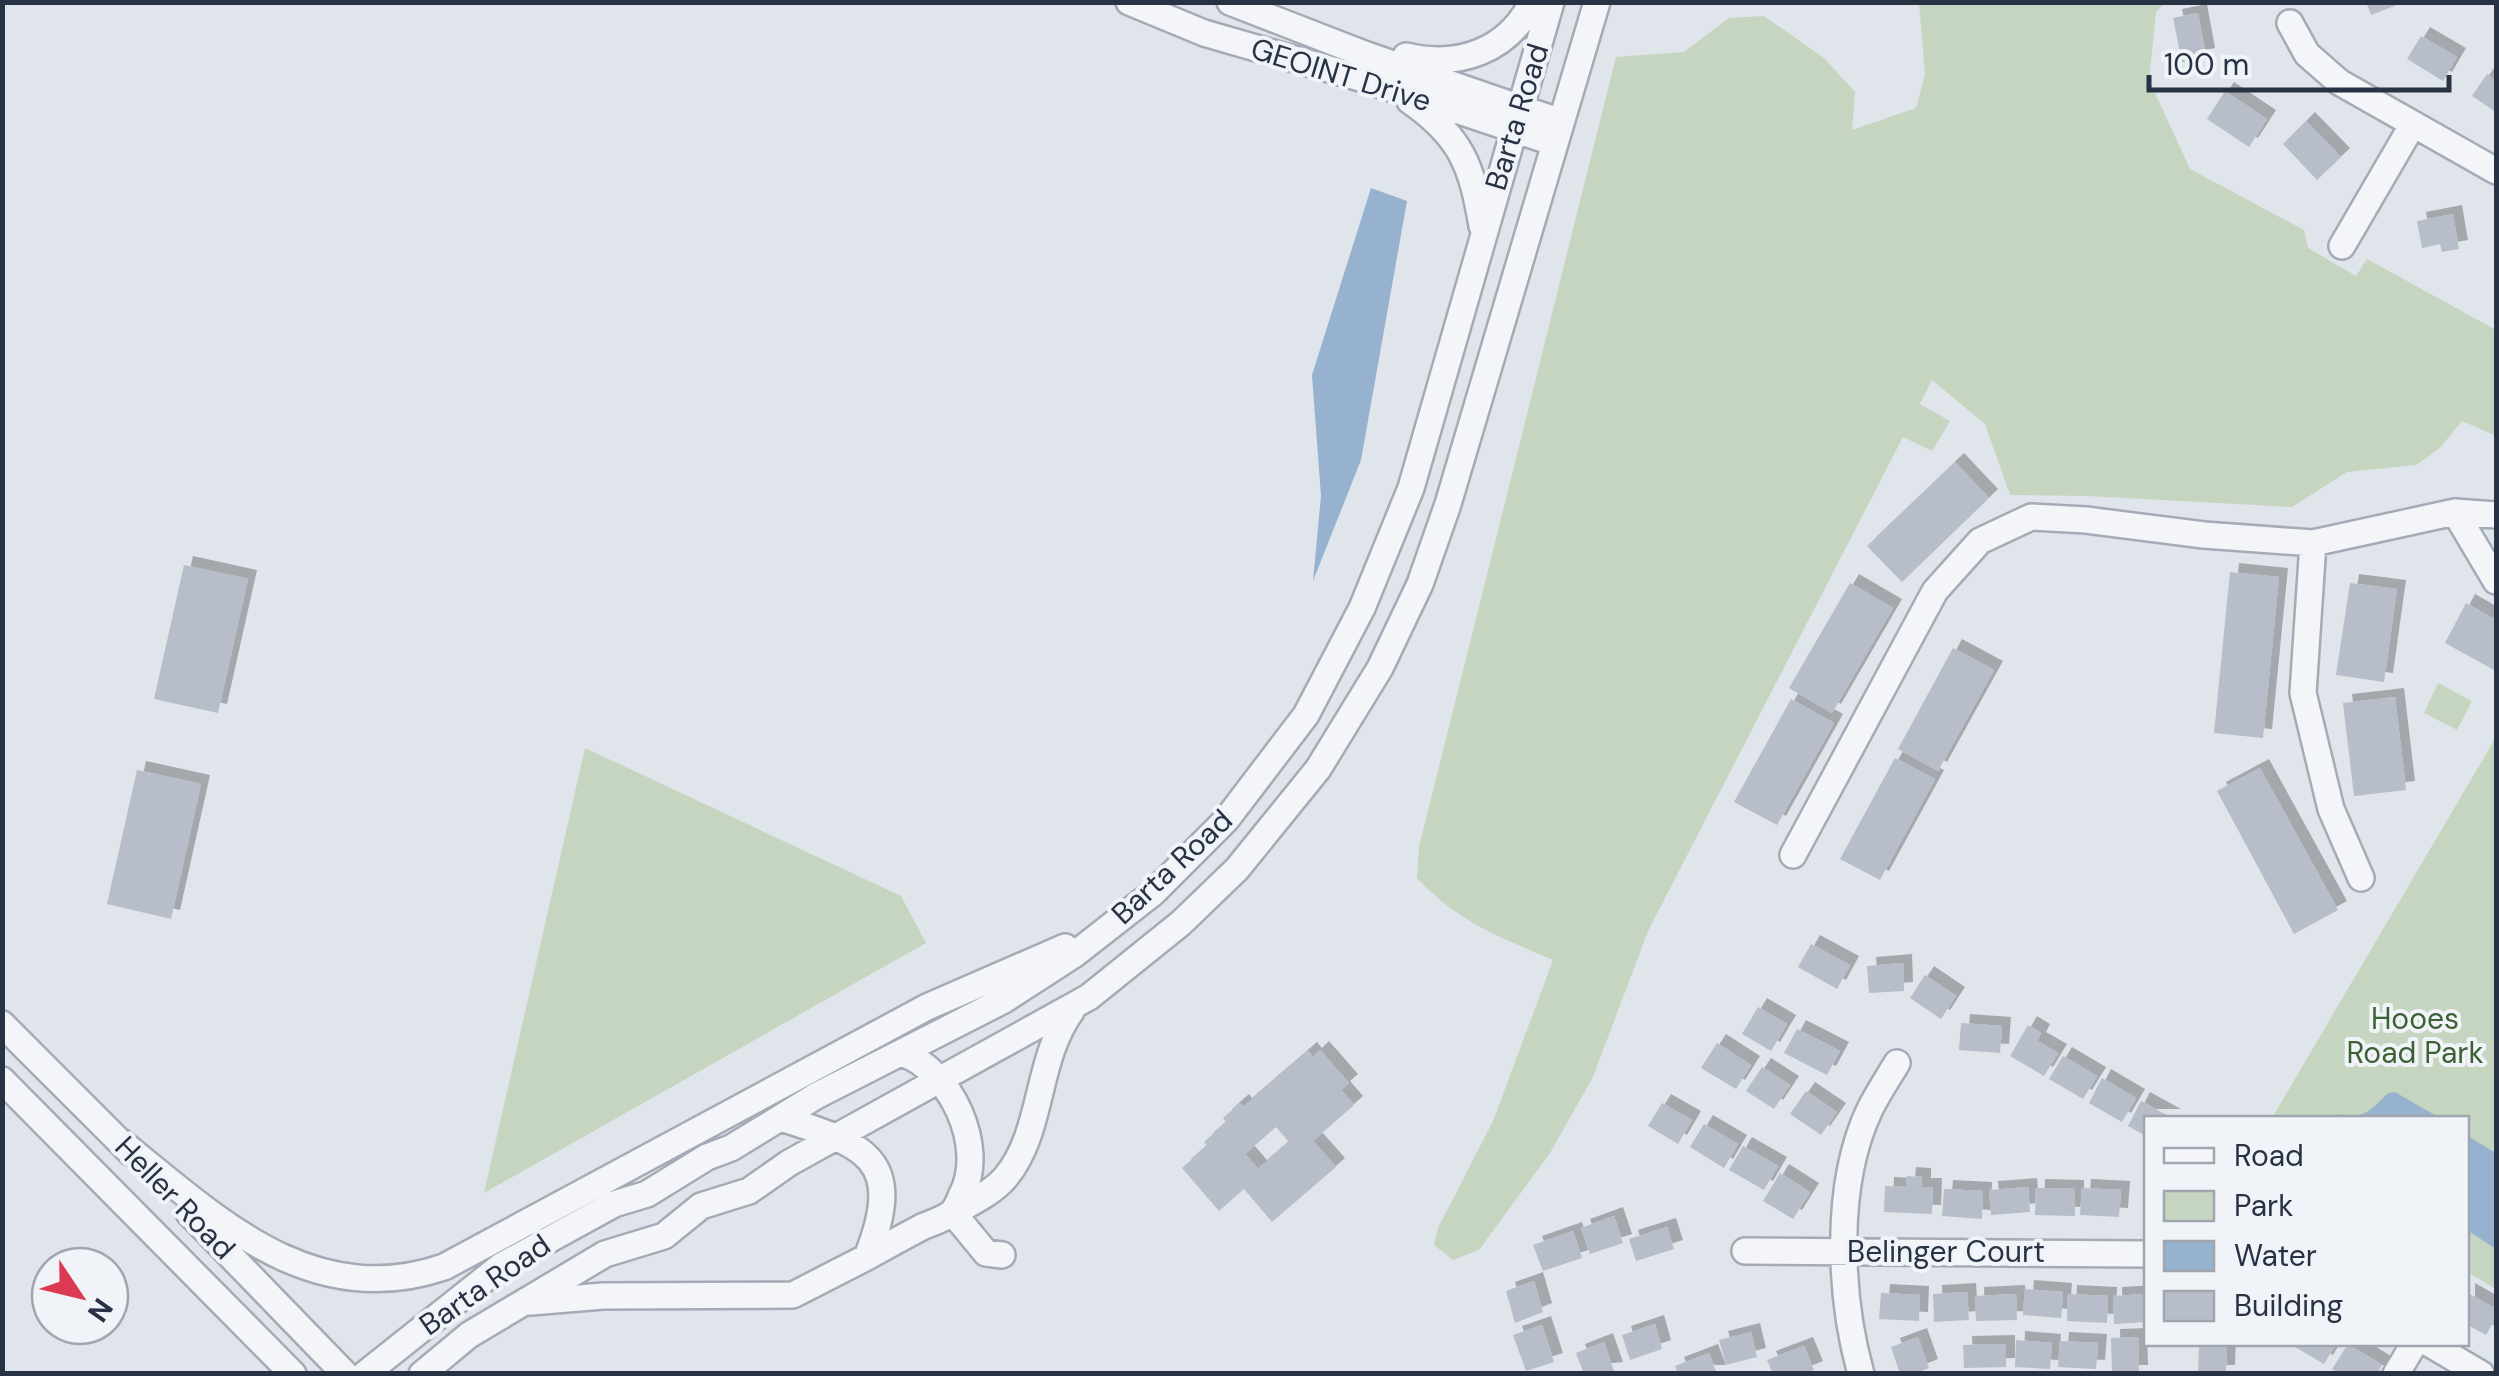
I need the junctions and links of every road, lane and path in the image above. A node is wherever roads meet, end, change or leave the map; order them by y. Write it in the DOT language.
graph roads {
  1 [pos="1129,2"];
  2 [pos="1230,2"];
  3 [pos="1532,2"];
  4 [pos="1552,2"];
  5 [pos="1596,2"];
  6 [pos="2290,23"];
  7 [pos="1356,51"];
  8 [pos="1394,90"];
  9 [pos="1517,119"];
  10 [pos="2413,124"];
  11 [pos="1558,132"];
  12 [pos="2496,171"];
  13 [pos="1483,232"];
  14 [pos="2342,246"];
  15 [pos="2456,512"];
  16 [pos="2496,514"];
  17 [pos="2313,543"];
  18 [pos="2496,580"];
  19 [pos="1793,855"];
  20 [pos="2361,878"];
  21 [pos="1094,938"];
  22 [pos="1076,1005"];
  23 [pos="2,1024"];
  24 [pos="901,1053"];
  25 [pos="1897,1063"];
  26 [pos="2,1080"];
  27 [pos="940,1082"];
  28 [pos="781,1118"];
  29 [pos="839,1137"];
  30 [pos="121,1142"];
  31 [pos="952,1213"];
  32 [pos="526,1221"];
  33 [pos="1745,1251"];
  34 [pos="1845,1252"];
  35 [pos="2144,1254"];
  36 [pos="1002,1255"];
  37 [pos="867,1257"];
  38 [pos="470,1291"];
  39 [pos="521,1304"];
  40 [pos="2413,1346"];
  41 [pos="2433,1346"];
  42 [pos="293,1374"];
  43 [pos="345,1374"];
  44 [pos="365,1374"];
  45 [pos="422,1374"];
  46 [pos="1860,1374"];
  47 [pos="2396,1374"];
  48 [pos="2481,1374"];
  1 -- 8 [label="street, GEOINT Drive"];
  2 -- 7 [label="street, GEOINT Drive"];
  3 -- 7 [label="street"];
  4 -- 9 [label="street, Barta Road"];
  5 -- 11 [label="street, Barta Road"];
  6 -- 10 [label="street"];
  7 -- 9 [label="street, GEOINT Drive"];
  8 -- 9 [label="street, GEOINT Drive"];
  8 -- 13 [label="street"];
  9 -- 11 [label="street, GEOINT Drive"];
  9 -- 13 [label="street, Barta Road"];
  10 -- 12 [label="street"];
  10 -- 14 [label="street"];
  11 -- 22 [label="street, Barta Road"];
  13 -- 21 [label="street, Barta Road"];
  15 -- 16 [label="street"];
  15 -- 17 [label="street"];
  15 -- 18 [label="street"];
  17 -- 19 [label="street"];
  17 -- 20 [label="street"];
  21 -- 24 [label="street, Barta Road"];
  21 -- 32 [label="street"];
  22 -- 27 [label="street, Barta Road"];
  22 -- 31 [label="street"];
  23 -- 30 [label="street, Heller Road"];
  24 -- 27 [label="street"];
  24 -- 28 [label="street, Barta Road"];
  25 -- 34 [label="street"];
  26 -- 42 [label="street, Heller Road"];
  27 -- 29 [label="street, Barta Road"];
  27 -- 31 [label="street"];
  28 -- 29 [label="street"];
  28 -- 38 [label="street, Barta Road"];
  29 -- 37 [label="street"];
  29 -- 39 [label="street, Barta Road"];
  30 -- 32 [label="street"];
  30 -- 43 [label="street, Heller Road"];
  31 -- 36 [label="street"];
  31 -- 37 [label="street"];
  32 -- 38 [label="street"];
  33 -- 34 [label="street, Belinger Court"];
  34 -- 35 [label="street, Belinger Court"];
  34 -- 46 [label="street"];
  37 -- 39 [label="street"];
  38 -- 44 [label="street, Barta Road"];
  39 -- 45 [label="street, Barta Road"];
  40 -- 47 [label="street"];
  41 -- 48 [label="street"];
}
